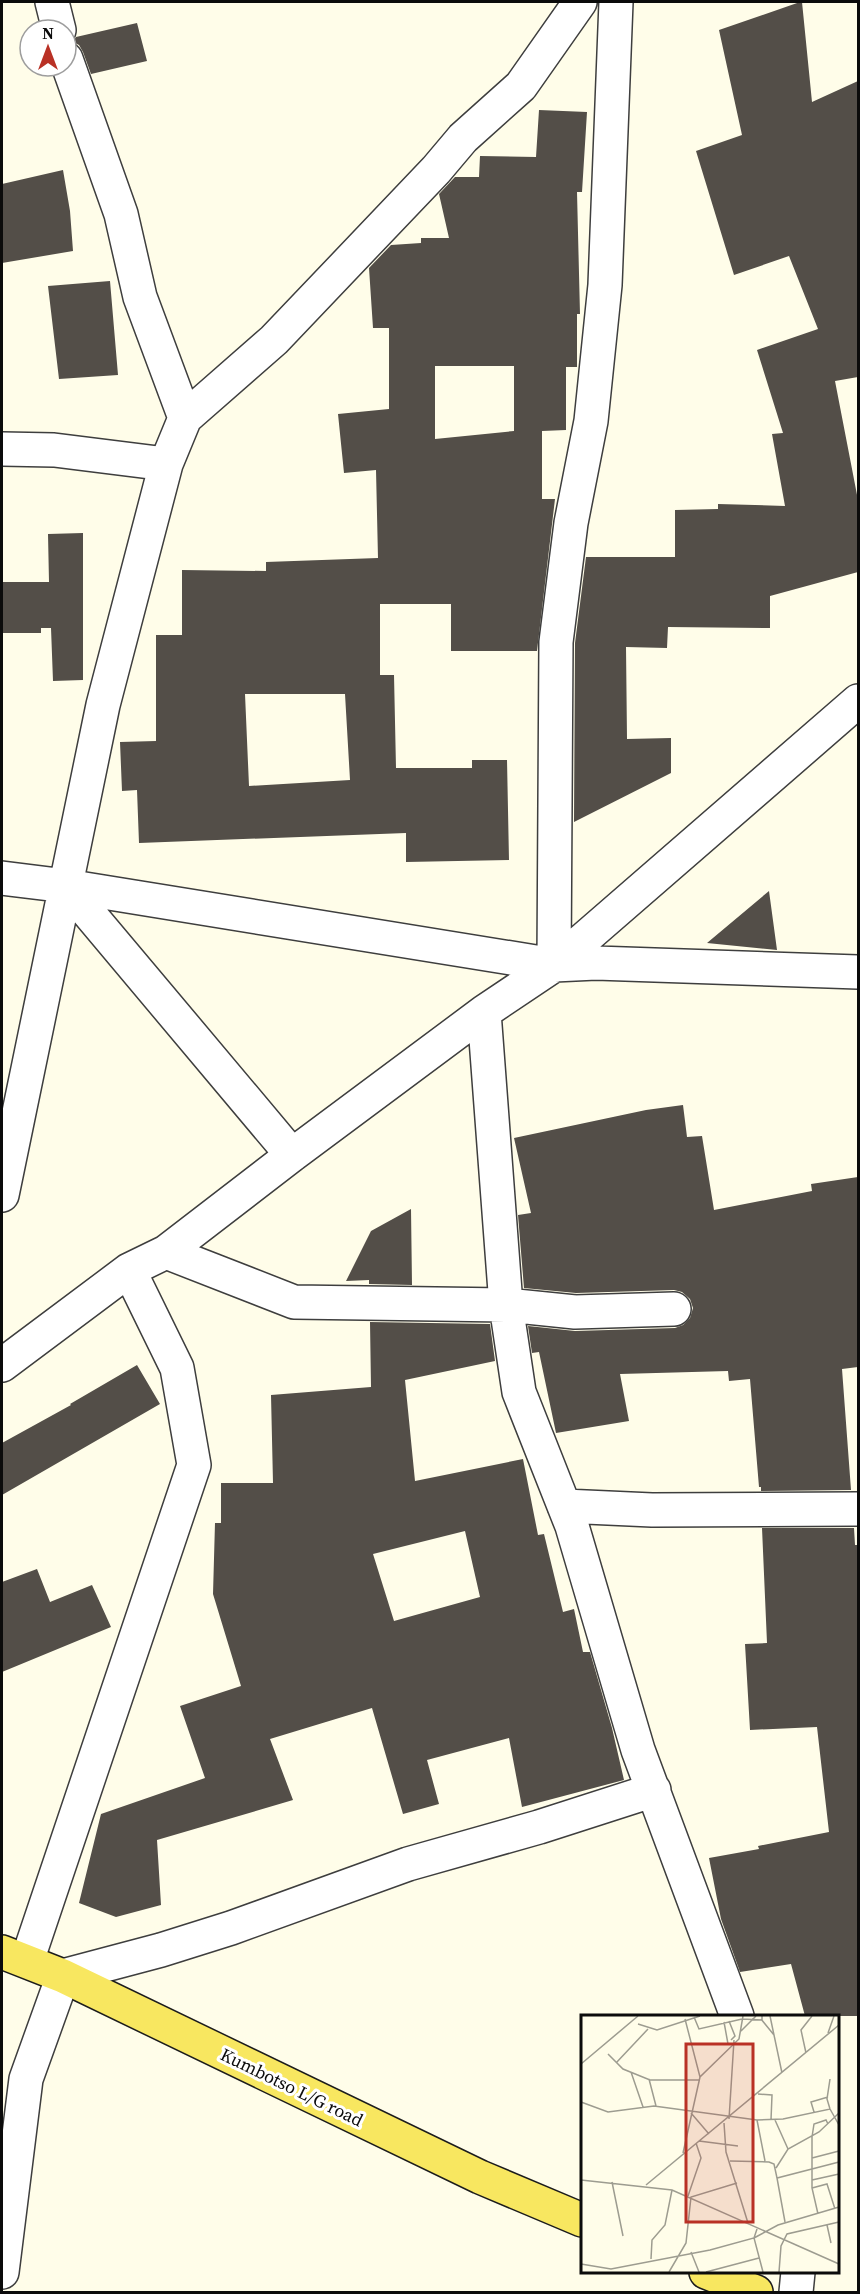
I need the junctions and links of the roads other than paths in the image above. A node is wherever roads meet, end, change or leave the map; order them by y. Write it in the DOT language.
graph roads {
  1 [pos="52,2"];
  2 [pos="580,2"];
  3 [pos="616,2"];
  4 [pos="56,18"];
  5 [pos="73,78"];
  6 [pos="184,418"];
  7 [pos="2,449"];
  8 [pos="166,464"];
  9 [pos="858,701"];
  10 [pos="2,878"];
  11 [pos="66,886"];
  12 [pos="554,965"];
  13 [pos="858,972"];
  14 [pos="484,1012"];
  15 [pos="292,1155"];
  16 [pos="2,1195"];
  17 [pos="166,1252"];
  18 [pos="129,1270"];
  19 [pos="506,1305"];
  20 [pos="674,1309"];
  21 [pos="2,1365"];
  22 [pos="564,1506"];
  23 [pos="858,1509"];
  24 [pos="654,1790"];
  25 [pos="14,1956"];
  26 [pos="63,1976"];
  27 [pos="737,2015"];
  28 [pos="581,2220"];
  29 [pos="2,2272"];
  30 [pos="711,2273"];
  31 [pos="798,2273"];
  32 [pos="756,2292"];
  33 [pos="796,2292"];
  1 -- 4 [label="street"];
  2 -- 6 [label="street"];
  3 -- 12 [label="street"];
  5 -- 6 [label="street"];
  6 -- 8 [label="street"];
  7 -- 8 [label="street"];
  8 -- 11 [label="street"];
  9 -- 12 [label="street"];
  10 -- 11 [label="street"];
  11 -- 12 [label="street"];
  11 -- 15 [label="street"];
  11 -- 16 [label="street"];
  12 -- 13 [label="street"];
  12 -- 14 [label="street"];
  14 -- 15 [label="street"];
  14 -- 19 [label="street"];
  15 -- 17 [label="street"];
  17 -- 18 [label="street"];
  17 -- 19 [label="street"];
  18 -- 21 [label="street"];
  18 -- 25 [label="street"];
  19 -- 20 [label="street"];
  19 -- 22 [label="street"];
  22 -- 23 [label="street"];
  22 -- 24 [label="street"];
  24 -- 26 [label="street"];
  24 -- 27 [label="street"];
  25 -- 26 [label="main road, Kumbotso L/G road"];
  26 -- 28 [label="main road, Kumbotso L/G road"];
  26 -- 29 [label="street"];
  30 -- 32 [label="main road"];
  31 -- 33 [label="street"];
}
